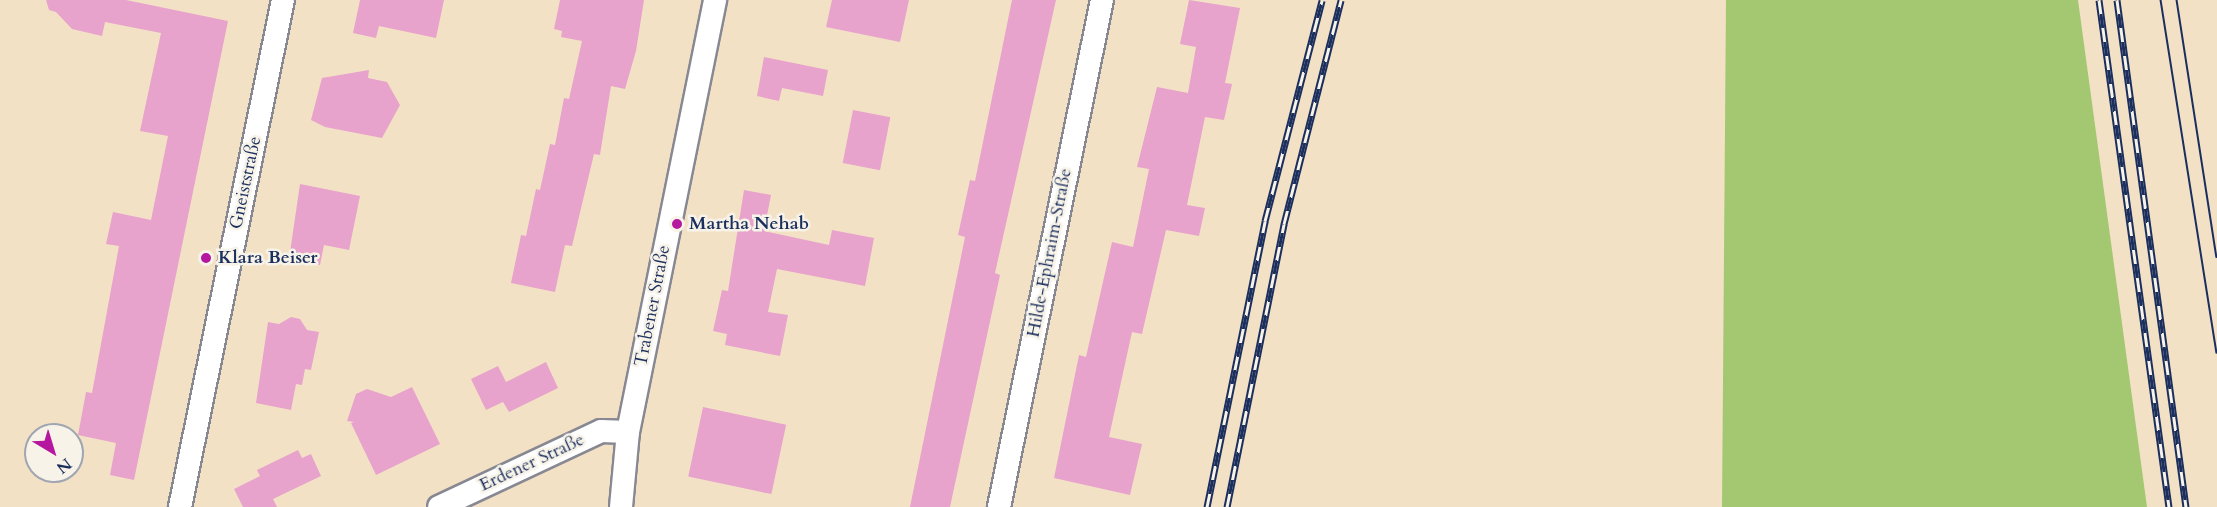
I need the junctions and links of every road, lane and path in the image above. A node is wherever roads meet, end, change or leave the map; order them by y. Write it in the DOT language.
graph roads {
  1 [pos="283,0"];
  2 [pos="715,0"];
  3 [pos="1102,0"];
  4 [pos="628,432"];
  5 [pos="180,507"];
  6 [pos="439,507"];
  7 [pos="621,507"];
  8 [pos="999,507"];
  1 -- 5 [label="street, Gneiststraße"];
  2 -- 4 [label="street, Trabener Straße"];
  3 -- 8 [label="street, Hilde-Ephraim-Straße"];
  4 -- 6 [label="street, Erdener Straße"];
  4 -- 7 [label="street, Trabener Straße"];
}
